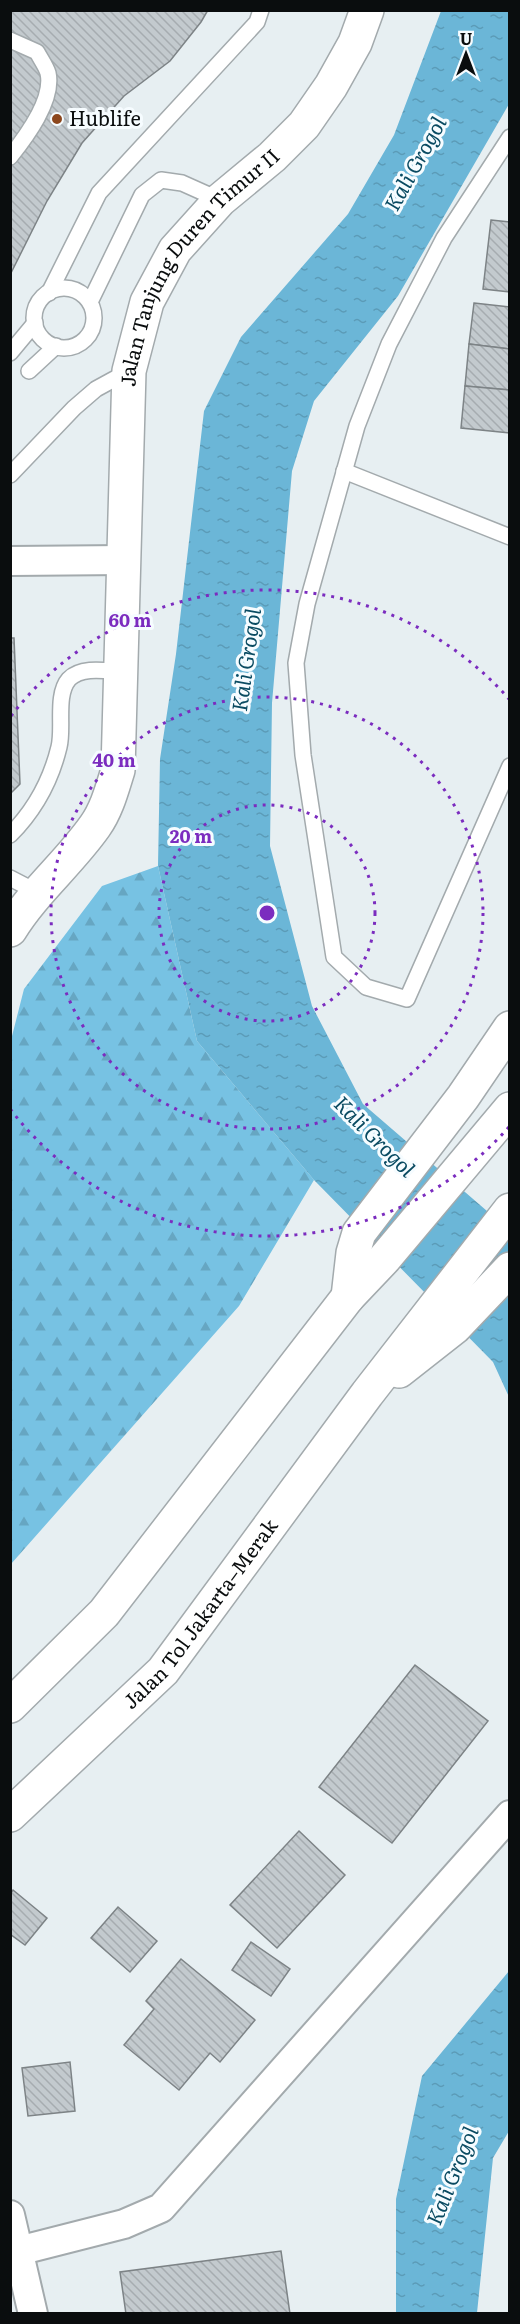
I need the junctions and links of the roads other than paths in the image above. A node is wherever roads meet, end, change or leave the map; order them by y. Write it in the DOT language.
graph roads {
  1 [pos="261,10"];
  2 [pos="367,10"];
  3 [pos="10,40"];
  4 [pos="510,137"];
  5 [pos="10,157"];
  6 [pos="220,200"];
  7 [pos="49,293"];
  8 [pos="90,302"];
  9 [pos="35,323"];
  10 [pos="56,346"];
  11 [pos="10,353"];
  12 [pos="29,371"];
  13 [pos="129,371"];
  14 [pos="344,471"];
  15 [pos="10,475"];
  16 [pos="510,537"];
  17 [pos="125,560"];
  18 [pos="10,561"];
  19 [pos="123,672"];
  20 [pos="510,766"];
  21 [pos="10,835"];
  22 [pos="18,905"];
  23 [pos="510,1028"];
  24 [pos="502,1118"];
  25 [pos="510,1210"];
  26 [pos="510,1269"];
  27 [pos="348,1297"];
  28 [pos="439,1324"];
  29 [pos="10,1706"];
  30 [pos="16,1810"];
  31 [pos="510,1815"];
  32 [pos="10,2215"];
  33 [pos="18,2251"];
  34 [pos="33,2313"];
  1 -- 7 [label="lane"];
  2 -- 6 [label="main road, Jalan Tanjung Duren Timur II"];
  3 -- 5 [label="lane"];
  4 -- 14 [label="lane"];
  6 -- 8 [label="lane"];
  6 -- 13 [label="main road, Jalan Tanjung Duren Timur II"];
  7 -- 8 [label="lane"];
  7 -- 9 [label="lane"];
  8 -- 10 [label="lane"];
  9 -- 10 [label="lane"];
  9 -- 11 [label="lane"];
  10 -- 12 [label="lane"];
  13 -- 15 [label="lane"];
  13 -- 17 [label="main road, Jalan Tanjung Duren Timur II"];
  14 -- 16 [label="lane"];
  14 -- 20 [label="lane"];
  17 -- 18 [label="street"];
  17 -- 19 [label="main road, Jalan Tanjung Duren Timur II"];
  19 -- 21 [label="lane"];
  19 -- 22 [label="main road, Jalan Tanjung Duren Timur II"];
  23 -- 27 [label="main road"];
  24 -- 27 [label="main road"];
  25 -- 28 [label="main road"];
  26 -- 28 [label="main road"];
  27 -- 29 [label="main road"];
  28 -- 30 [label="main road, Jalan Tol Jakarta–Merak"];
  31 -- 33 [label="street"];
  32 -- 33 [label="street"];
  33 -- 34 [label="street"];
}
